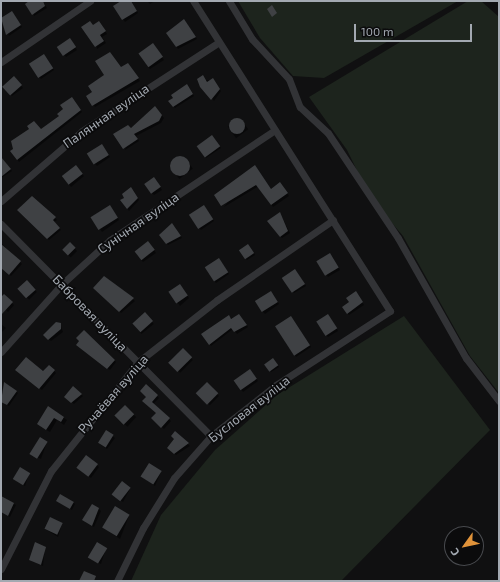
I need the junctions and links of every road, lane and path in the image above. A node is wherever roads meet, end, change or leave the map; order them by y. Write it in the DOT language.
graph roads {
  1 [pos="90,1"];
  2 [pos="193,1"];
  3 [pos="229,1"];
  4 [pos="219,42"];
  5 [pos="1,62"];
  6 [pos="275,130"];
  7 [pos="1,201"];
  8 [pos="333,220"];
  9 [pos="1,224"];
  10 [pos="62,284"];
  11 [pos="1,352"];
  12 [pos="138,362"];
  13 [pos="499,401"];
  14 [pos="211,436"];
  15 [pos="1,569"];
  16 [pos="117,581"];
  1 -- 5 [label="street"];
  2 -- 4 [label="street"];
  3 -- 13 [label="street"];
  4 -- 6 [label="street"];
  4 -- 7 [label="street, Палянная вуліца"];
  6 -- 8 [label="street"];
  6 -- 10 [label="street, Сунічная вуліца"];
  8 -- 12 [label="street, Ручаёвая вуліца"];
  8 -- 14 [label="street, Бусловая вуліца"];
  9 -- 10 [label="street, Бабровая вуліца"];
  10 -- 11 [label="street, Сунічная вуліца"];
  10 -- 12 [label="street, Бабровая вуліца"];
  12 -- 14 [label="street, Бабровая вуліца"];
  12 -- 15 [label="street, Ручаёвая вуліца"];
  14 -- 16 [label="street, Бусловая вуліца"];
}
